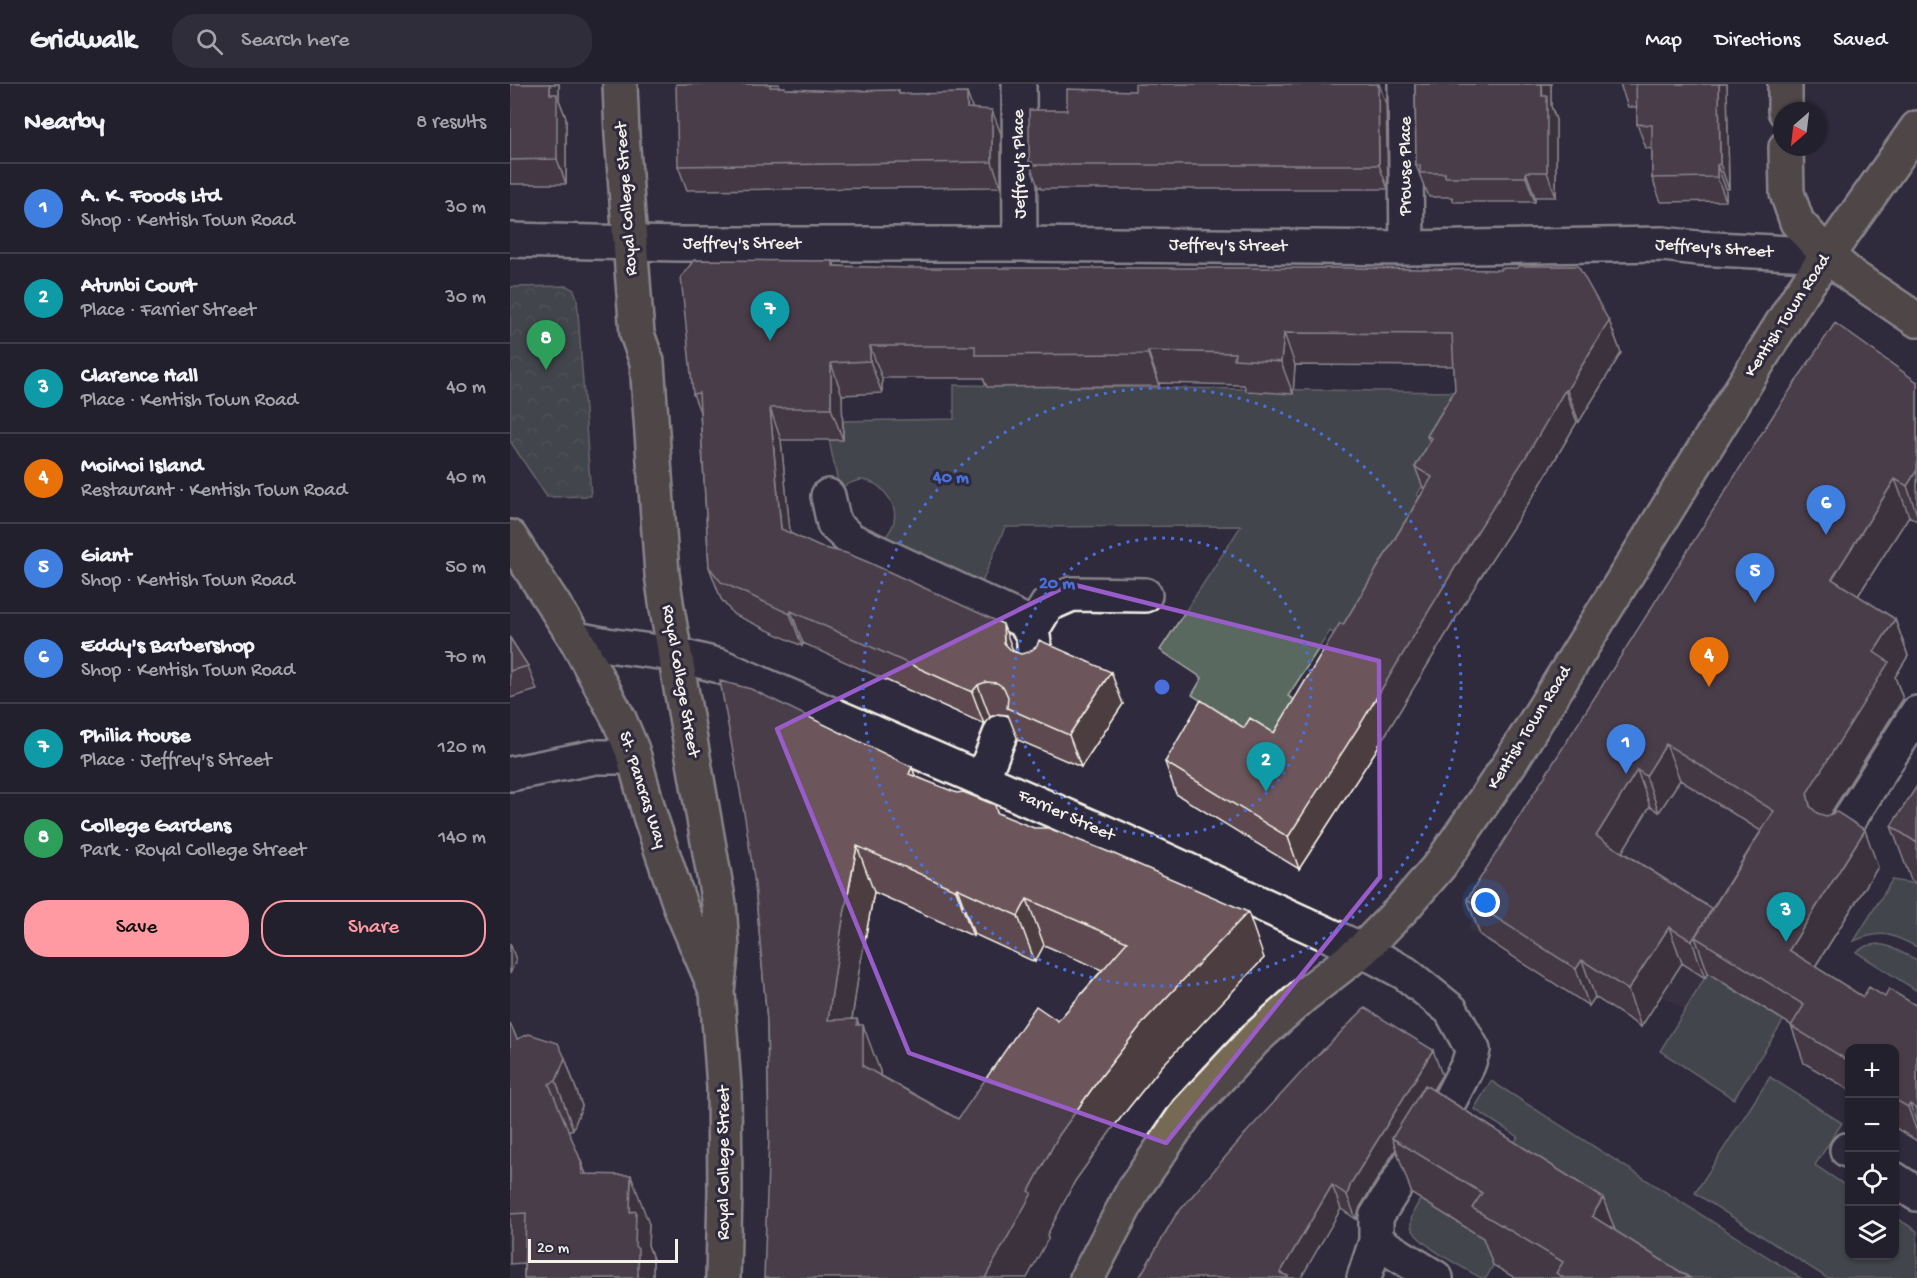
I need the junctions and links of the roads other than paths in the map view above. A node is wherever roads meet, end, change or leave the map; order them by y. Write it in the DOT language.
graph roads {
  1 [pos="620,84"];
  2 [pos="1019,84"];
  3 [pos="1405,84"];
  4 [pos="1785,84"];
  5 [pos="1785,102"];
  6 [pos="1917,128"];
  7 [pos="1786,156"];
  8 [pos="510,240"];
  9 [pos="629,242"];
  10 [pos="1020,244"];
  11 [pos="1407,248"];
  12 [pos="1827,255"];
  13 [pos="1917,320"];
  14 [pos="828,496"];
  15 [pos="510,537"];
  16 [pos="1145,596"];
  17 [pos="1032,630"];
  18 [pos="576,639"];
  19 [pos="673,654"];
  20 [pos="1033,666"];
  21 [pos="1917,713"];
  22 [pos="1001,732"];
  23 [pos="634,757"];
  24 [pos="510,774"];
  25 [pos="982,780"];
  26 [pos="1840,834"];
  27 [pos="1362,950"];
  28 [pos="717,992"];
  29 [pos="1899,1182"];
  30 [pos="1917,1194"];
  31 [pos="1376,1241"];
  32 [pos="723,1278"];
  33 [pos="1087,1278"];
  34 [pos="1364,1278"];
  35 [pos="1436,1278"];
  1 -- 9 [label="main road, Royal College Street"];
  2 -- 10 [label="street, Jeffrey's Place"];
  3 -- 11 [label="street, Prowse Place"];
  4 -- 5 [label="main road"];
  6 -- 12 [label="main road, Kentish Town Road"];
  7 -- 12 [label="main road"];
  8 -- 9 [label="street, Jeffrey's Street"];
  9 -- 10 [label="street, Jeffrey's Street"];
  9 -- 19 [label="main road, Royal College Street"];
  10 -- 11 [label="street, Jeffrey's Street"];
  11 -- 12 [label="street, Jeffrey's Street"];
  12 -- 13 [label="main road"];
  12 -- 27 [label="main road, Kentish Town Road"];
  14 -- 17 [label="street"];
  15 -- 18 [label="main road, St. Pancras Way"];
  16 -- 17 [label="street"];
  17 -- 20 [label="street"];
  18 -- 19 [label="street, Farrier Street"];
  18 -- 23 [label="main road, St. Pancras Way"];
  19 -- 25 [label="street, Farrier Street"];
  19 -- 28 [label="main road, Royal College Street"];
  21 -- 26 [label="street"];
  22 -- 25 [label="street"];
  23 -- 24 [label="street"];
  23 -- 28 [label="main road, St. Pancras Way"];
  25 -- 27 [label="street, Farrier Street"];
  27 -- 31 [label="street, Farrier Street"];
  27 -- 33 [label="main road, Kentish Town Road"];
  28 -- 32 [label="main road, Royal College Street"];
  29 -- 30 [label="street"];
  31 -- 34 [label="street"];
  31 -- 35 [label="street"];
}
